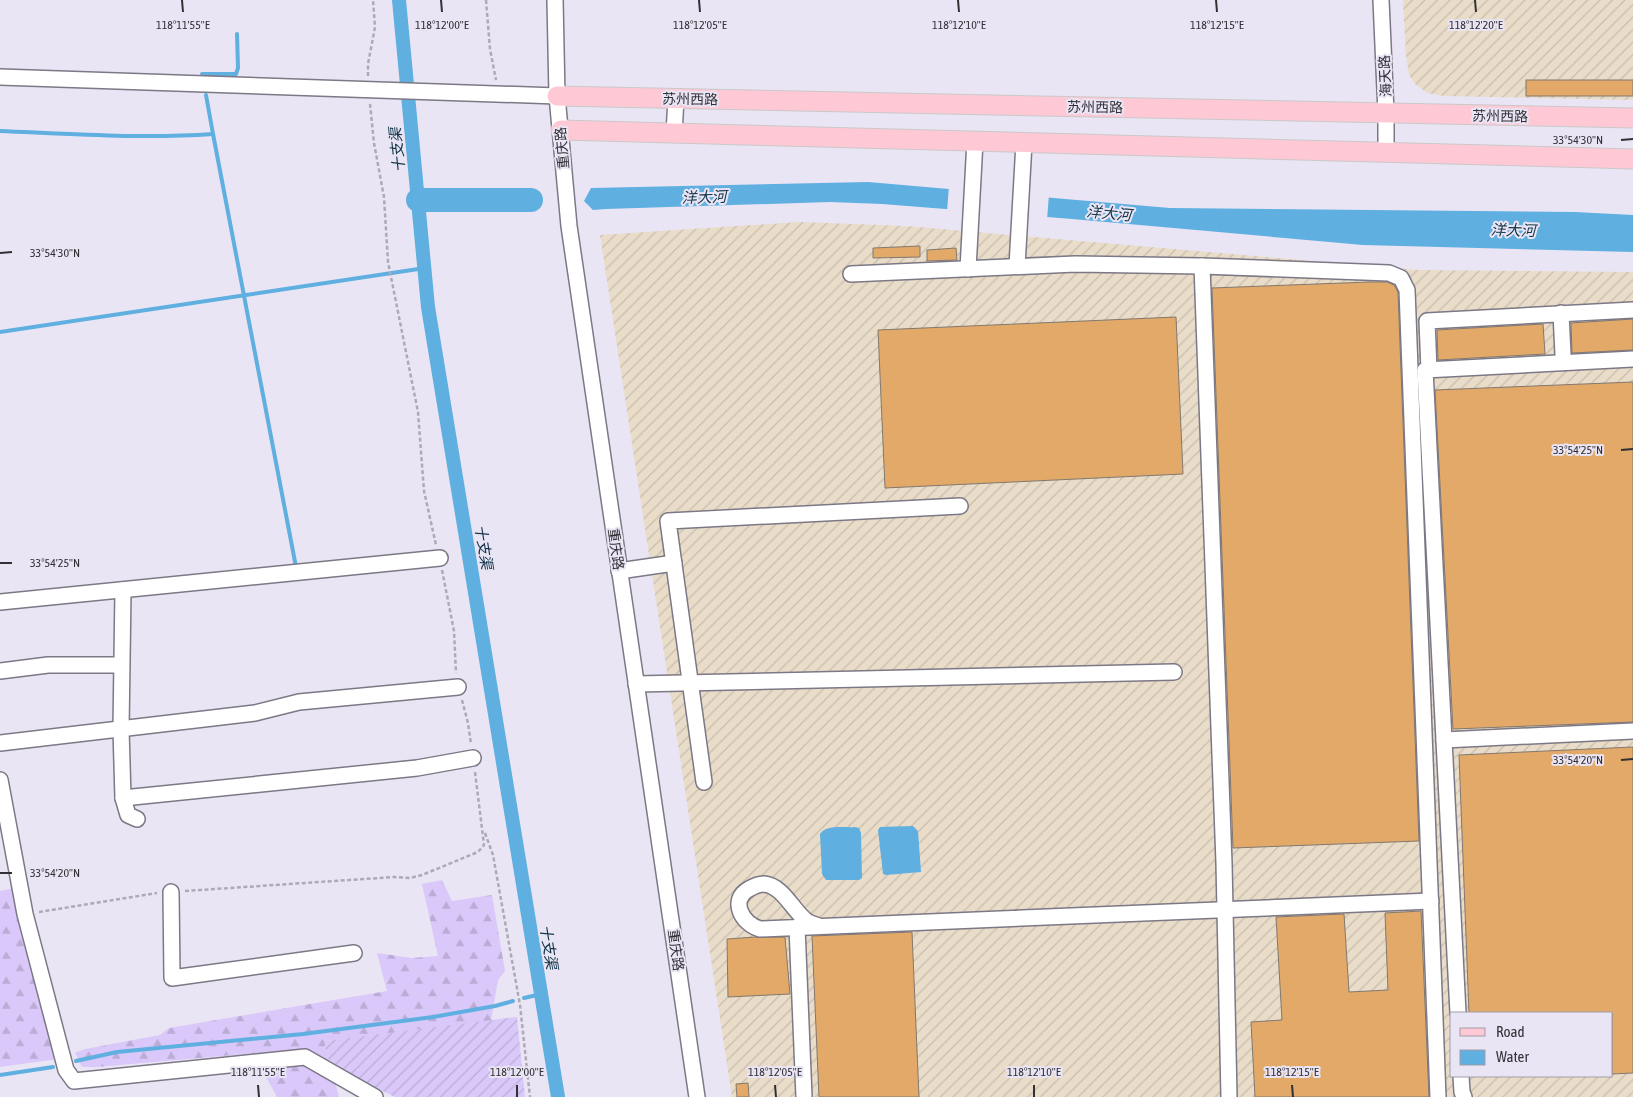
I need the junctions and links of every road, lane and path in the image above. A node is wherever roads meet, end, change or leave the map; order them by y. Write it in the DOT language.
graph roads {
  1 [pos="373,0"];
  2 [pos="486,0"];
  3 [pos="555,0"];
  4 [pos="1381,0"];
  5 [pos="0,77"];
  6 [pos="373,90"];
  7 [pos="498,94"];
  8 [pos="557,96"];
  9 [pos="676,99"];
  10 [pos="1386,113"];
  11 [pos="1633,118"];
  12 [pos="561,130"];
  13 [pos="674,133"];
  14 [pos="975,146"];
  15 [pos="1024,148"];
  16 [pos="1386,152"];
  17 [pos="1633,159"];
  18 [pos="1017,260"];
  19 [pos="1202,266"];
  20 [pos="968,269"];
  21 [pos="851,274"];
  22 [pos="391,279"];
  23 [pos="1633,310"];
  24 [pos="1561,314"];
  25 [pos="1563,355"];
  26 [pos="1633,360"];
  27 [pos="1429,370"];
  28 [pos="960,506"];
  29 [pos="440,558"];
  30 [pos="674,564"];
  31 [pos="619,571"];
  32 [pos="122,590"];
  33 [pos="0,602"];
  34 [pos="122,665"];
  35 [pos="0,671"];
  36 [pos="1174,672"];
  37 [pos="690,683"];
  38 [pos="636,684"];
  39 [pos="458,687"];
  40 [pos="121,729"];
  41 [pos="1633,731"];
  42 [pos="1444,740"];
  43 [pos="0,743"];
  44 [pos="473,758"];
  45 [pos="0,780"];
  46 [pos="704,782"];
  47 [pos="123,798"];
  48 [pos="137,819"];
  49 [pos="484,830"];
  50 [pos="171,892"];
  51 [pos="1430,901"];
  52 [pos="1225,909"];
  53 [pos="819,926"];
  54 [pos="797,927"];
  55 [pos="354,954"];
  56 [pos="1458,1012"];
  57 [pos="1461,1077"];
  58 [pos="375,1097"];
  59 [pos="530,1097"];
  60 [pos="698,1097"];
  61 [pos="804,1097"];
  62 [pos="1229,1097"];
  63 [pos="1438,1097"];
  64 [pos="1464,1097"];
  1 -- 6 [label="path"];
  2 -- 7 [label="path"];
  3 -- 8 [label="street, 重庆路"];
  4 -- 10 [label="street, 海天路"];
  5 -- 6 [label="street"];
  6 -- 7 [label="street"];
  6 -- 22 [label="path"];
  7 -- 8 [label="street"];
  8 -- 9 [label="main road, 苏州西路"];
  8 -- 12 [label="street, 重庆路"];
  9 -- 10 [label="main road, 苏州西路"];
  9 -- 13 [label="street"];
  10 -- 11 [label="main road, 苏州西路"];
  10 -- 16 [label="street, 海天路"];
  12 -- 13 [label="main road"];
  12 -- 31 [label="street, 重庆路"];
  13 -- 14 [label="main road"];
  14 -- 15 [label="main road"];
  14 -- 20 [label="street"];
  15 -- 16 [label="main road"];
  15 -- 18 [label="street"];
  16 -- 17 [label="main road"];
  18 -- 19 [label="street"];
  18 -- 20 [label="street"];
  19 -- 51 [label="street"];
  19 -- 52 [label="street"];
  20 -- 21 [label="street"];
  23 -- 24 [label="street"];
  24 -- 25 [label="street"];
  24 -- 27 [label="street"];
  26 -- 27 [label="street"];
  27 -- 42 [label="street"];
  28 -- 30 [label="street"];
  29 -- 32 [label="street"];
  30 -- 31 [label="street"];
  30 -- 37 [label="street"];
  31 -- 38 [label="street, 重庆路"];
  32 -- 33 [label="street"];
  32 -- 34 [label="street"];
  34 -- 35 [label="street"];
  34 -- 40 [label="street"];
  36 -- 37 [label="street"];
  37 -- 38 [label="street"];
  37 -- 46 [label="street"];
  38 -- 60 [label="street, 重庆路"];
  39 -- 40 [label="street"];
  40 -- 43 [label="street"];
  40 -- 47 [label="street"];
  41 -- 42 [label="street"];
  42 -- 56 [label="street"];
  44 -- 47 [label="street"];
  45 -- 58 [label="street"];
  47 -- 48 [label="street"];
  49 -- 59 [label="path"];
  50 -- 55 [label="street"];
  51 -- 52 [label="street"];
  51 -- 63 [label="street"];
  52 -- 53 [label="street"];
  52 -- 62 [label="street"];
  53 -- 54 [label="street"];
  53 -- 54 [label="street"];
  54 -- 61 [label="street"];
  57 -- 64 [label="street"];
}
